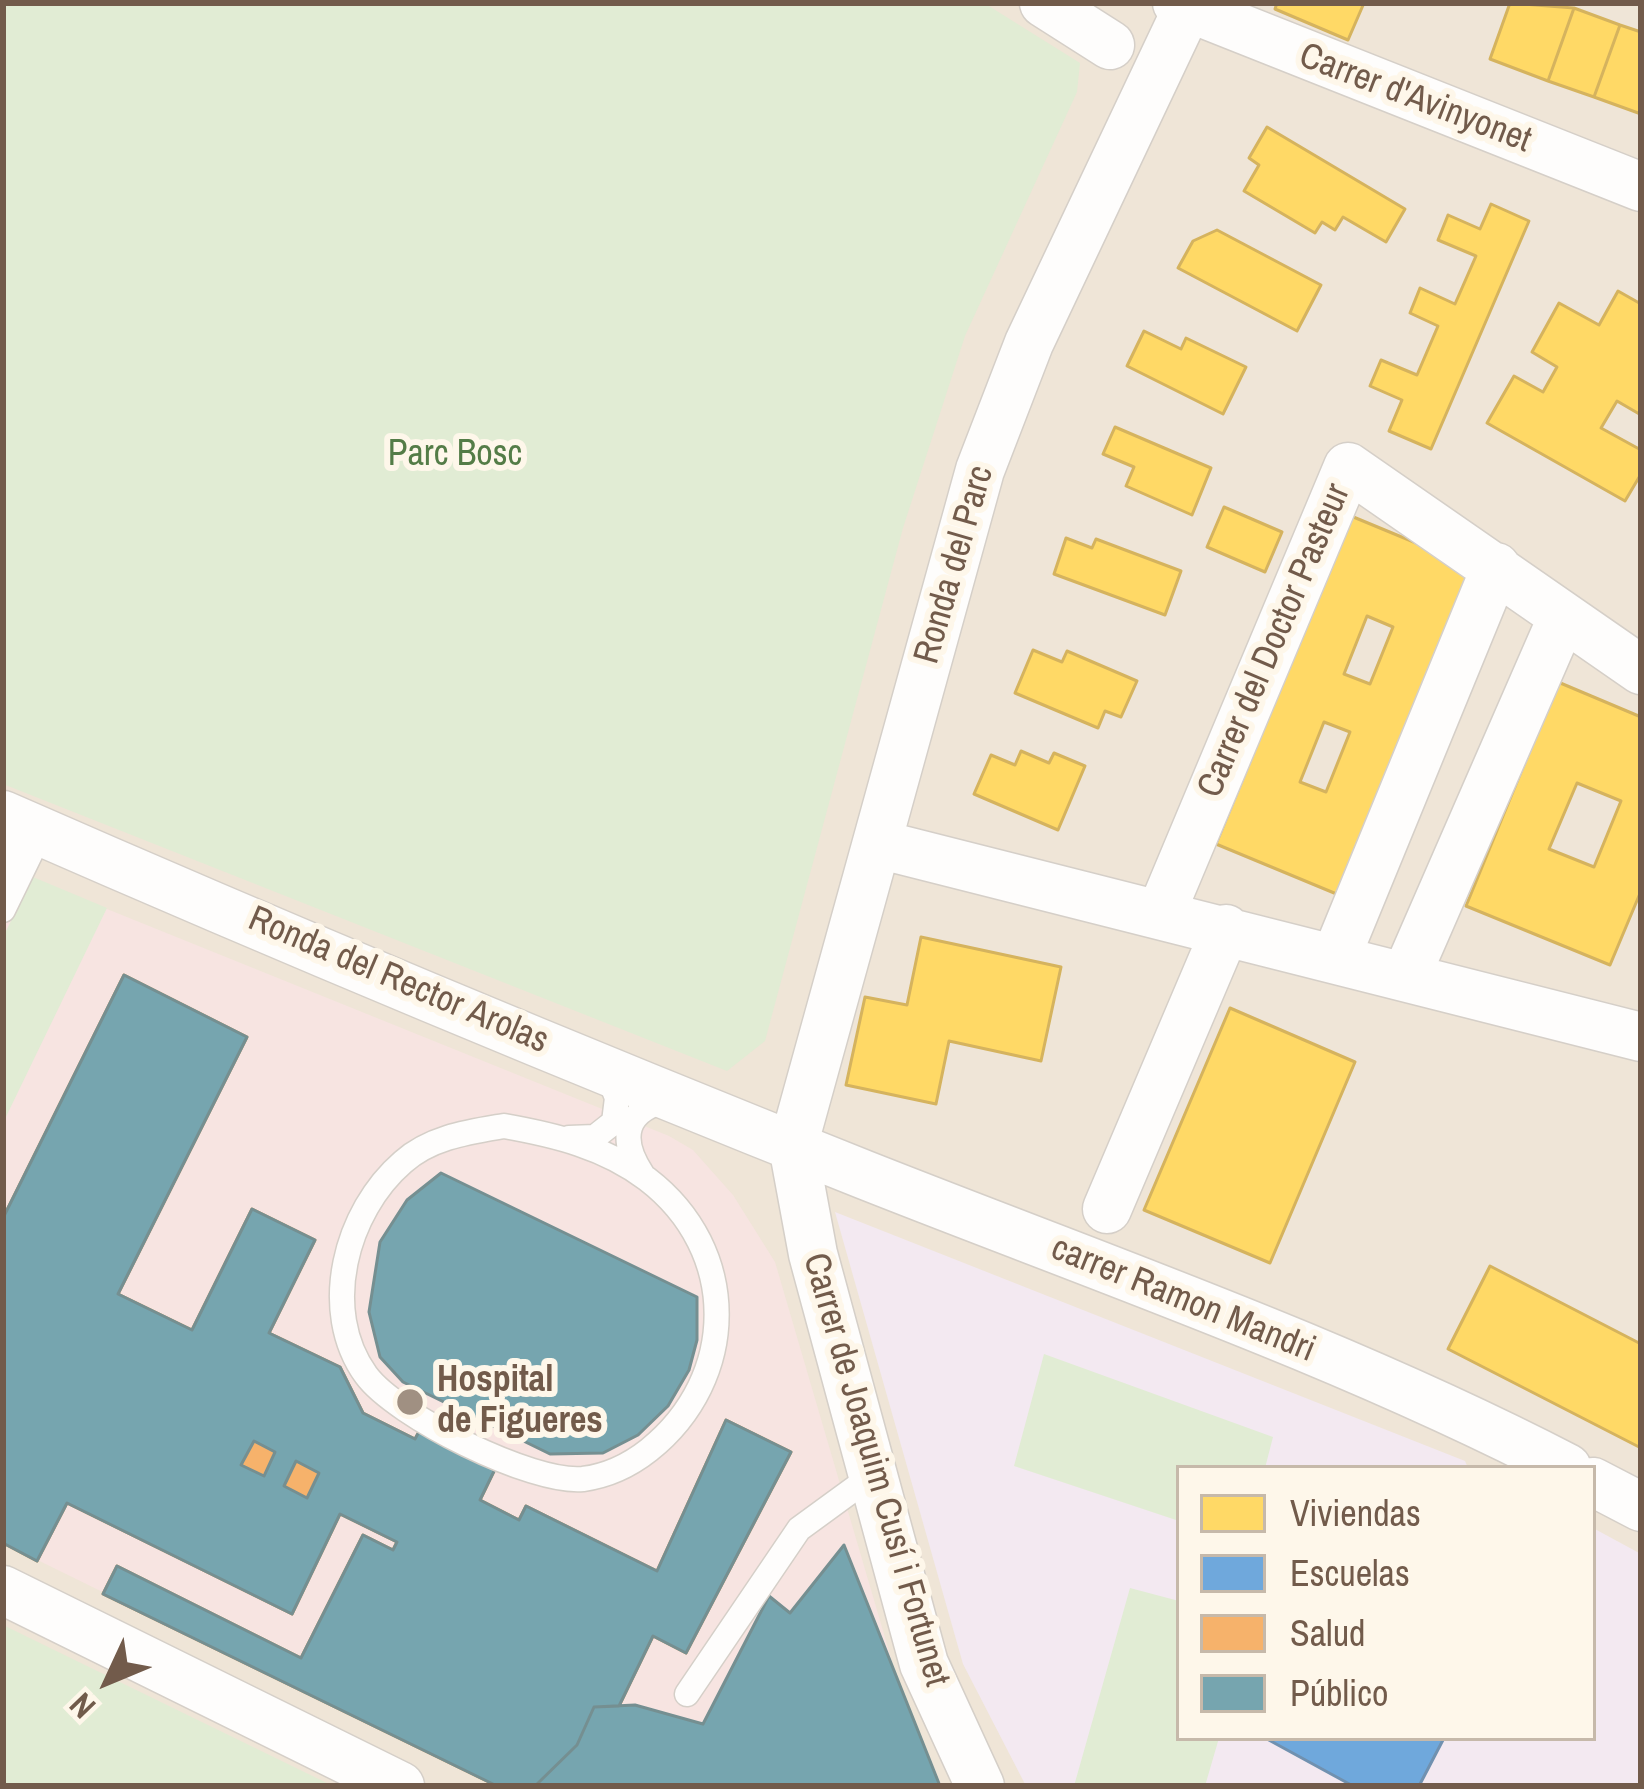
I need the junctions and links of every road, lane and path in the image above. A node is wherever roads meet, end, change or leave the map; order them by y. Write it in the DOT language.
graph roads {
  1 [pos="1044,3"];
  2 [pos="1186,6"];
  3 [pos="1110,45"];
  4 [pos="1641,187"];
  5 [pos="1496,567"];
  6 [pos="1563,616"];
  7 [pos="1641,670"];
  8 [pos="23,824"];
  9 [pos="878,844"];
  10 [pos="3,870"];
  11 [pos="3,910"];
  12 [pos="1161,913"];
  13 [pos="1226,929"];
  14 [pos="1336,957"];
  15 [pos="1406,976"];
  16 [pos="1641,1037"];
  17 [pos="602,1066"];
  18 [pos="678,1098"];
  19 [pos="562,1137"];
  20 [pos="793,1146"];
  21 [pos="644,1176"];
  22 [pos="1107,1210"];
  23 [pos="1561,1465"];
  24 [pos="873,1474"];
  25 [pos="1596,1484"];
  26 [pos="1641,1507"];
  27 [pos="3,1590"];
  28 [pos="687,1694"];
  29 [pos="400,1786"];
  30 [pos="980,1786"];
  1 -- 3 [label="street"];
  2 -- 4 [label="street, Carrer d'Avinyonet"];
  2 -- 9 [label="street, Ronda del Parc"];
  5 -- 6 [label="street, Carrer del Doctor Pasteur"];
  5 -- 12 [label="street, Carrer del Doctor Pasteur"];
  5 -- 14 [label="street"];
  6 -- 7 [label="street, Carrer del Doctor Pasteur"];
  6 -- 15 [label="street"];
  8 -- 10 [label="lane"];
  8 -- 11 [label="lane"];
  8 -- 17 [label="street, Ronda del Rector Arolas"];
  9 -- 12 [label="street"];
  9 -- 20 [label="street, Ronda del Parc"];
  12 -- 13 [label="street"];
  13 -- 14 [label="street"];
  13 -- 22 [label="street"];
  14 -- 15 [label="street"];
  15 -- 16 [label="street"];
  17 -- 18 [label="street, Ronda del Rector Arolas"];
  17 -- 19 [label="lane"];
  18 -- 20 [label="street, Ronda del Rector Arolas"];
  18 -- 21 [label="lane"];
  19 -- 21 [label="lane"];
  19 -- 21 [label="lane"];
  20 -- 23 [label="street, carrer Ramon Mandri"];
  20 -- 24 [label="street, Carrer de Joaquim Cusí i Fortunet"];
  24 -- 28 [label="lane"];
  24 -- 30 [label="street, Carrer de Joaquim Cusí i Fortunet"];
  25 -- 26 [label="street"];
  27 -- 29 [label="street"];
}
